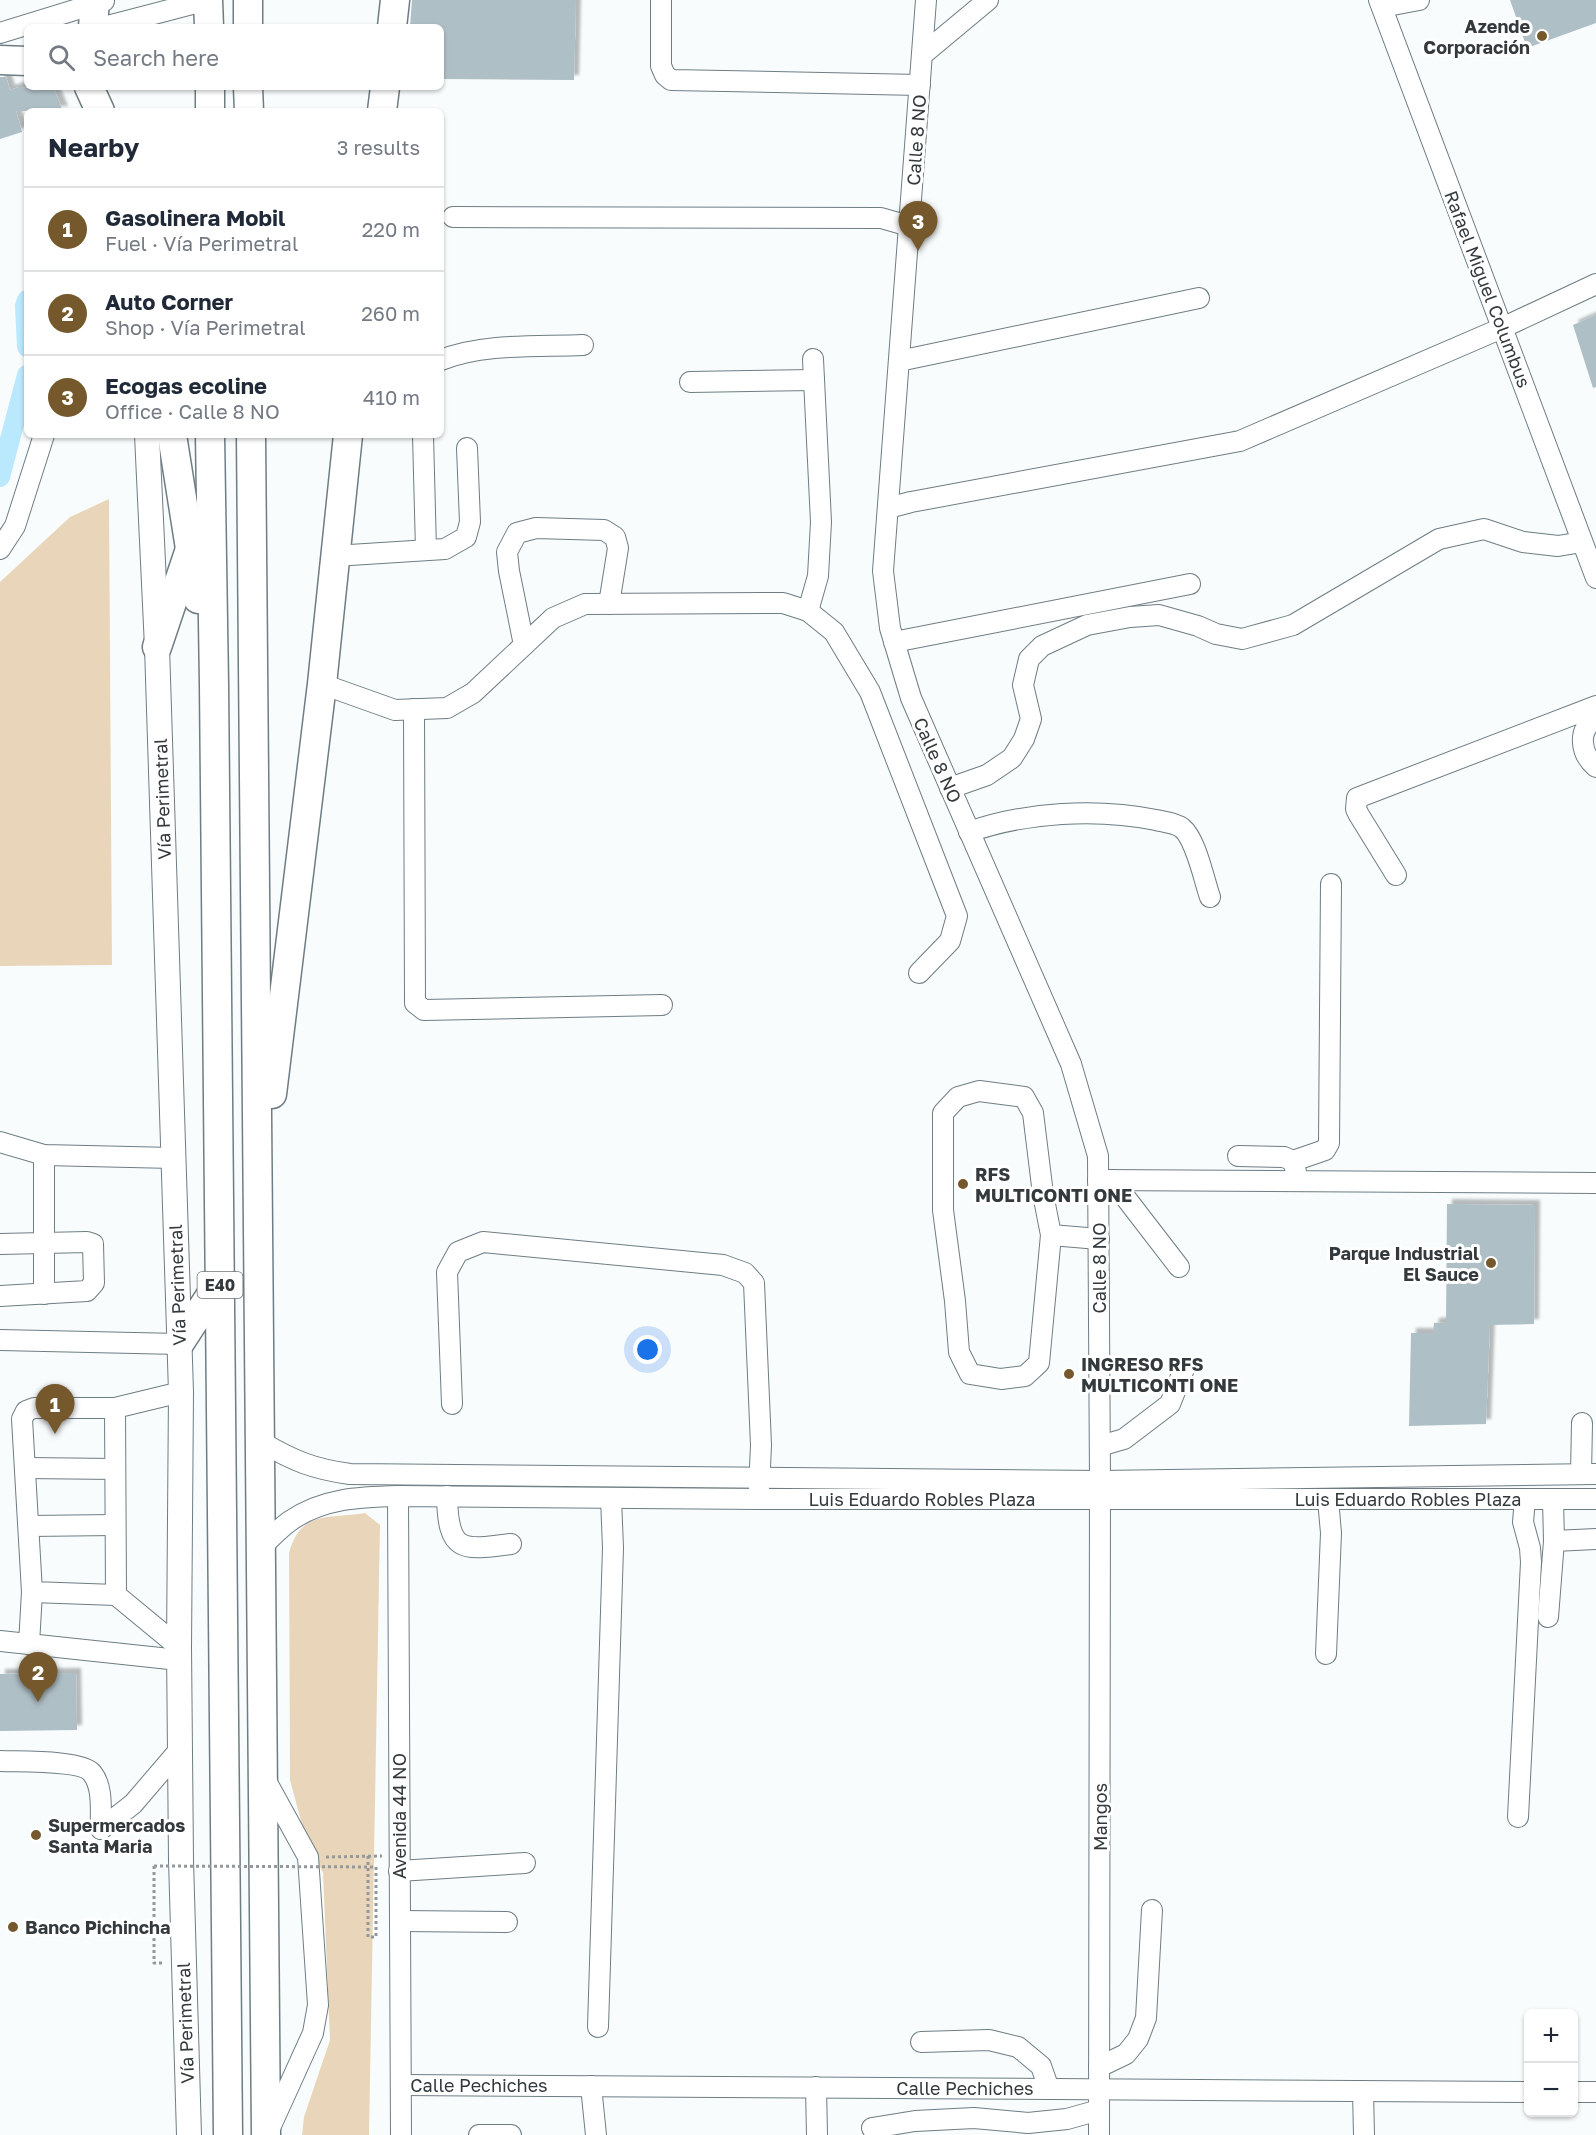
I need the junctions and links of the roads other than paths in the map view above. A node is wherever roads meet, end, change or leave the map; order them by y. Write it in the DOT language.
graph roads {
  1 [pos="208,0"];
  2 [pos="248,0"];
  3 [pos="395,0"];
  4 [pos="661,0"];
  5 [pos="926,0"];
  6 [pos="988,0"];
  7 [pos="1419,0"];
  8 [pos="1380,4"];
  9 [pos="99,12"];
  10 [pos="42,24"];
  11 [pos="209,24"];
  12 [pos="248,24"];
  13 [pos="392,24"];
  14 [pos="24,28"];
  15 [pos="0,33"];
  16 [pos="24,51"];
  17 [pos="922,55"];
  18 [pos="0,59"];
  19 [pos="24,61"];
  20 [pos="920,85"];
  21 [pos="88,90"];
  22 [pos="90,90"];
  23 [pos="210,90"];
  24 [pos="248,90"];
  25 [pos="385,90"];
  26 [pos="87,108"];
  27 [pos="98,108"];
  28 [pos="210,108"];
  29 [pos="249,108"];
  30 [pos="382,108"];
  31 [pos="453,217"];
  32 [pos="909,226"];
  33 [pos="1596,284"];
  34 [pos="1199,298"];
  35 [pos="1502,328"];
  36 [pos="583,345"];
  37 [pos="444,359"];
  38 [pos="813,359"];
  39 [pos="899,361"];
  40 [pos="814,380"];
  41 [pos="690,382"];
  42 [pos="43,438"];
  43 [pos="147,438"];
  44 [pos="172,438"];
  45 [pos="210,438"];
  46 [pos="251,438"];
  47 [pos="348,438"];
  48 [pos="423,438"];
  49 [pos="467,448"];
  50 [pos="210,490"];
  51 [pos="888,508"];
  52 [pos="1582,542"];
  53 [pos="0,549"];
  54 [pos="189,549"];
  55 [pos="426,550"];
  56 [pos="334,556"];
  57 [pos="1596,578"];
  58 [pos="1190,584"];
  59 [pos="609,604"];
  60 [pos="808,611"];
  61 [pos="894,642"];
  62 [pos="524,645"];
  63 [pos="157,647"];
  64 [pos="214,684"];
  65 [pos="321,684"];
  66 [pos="1596,706"];
  67 [pos="414,709"];
  68 [pos="1596,718"];
  69 [pos="1596,767"];
  70 [pos="950,788"];
  71 [pos="969,832"];
  72 [pos="1396,875"];
  73 [pos="1331,884"];
  74 [pos="1210,897"];
  75 [pos="919,973"];
  76 [pos="662,1005"];
  77 [pos="0,1142"];
  78 [pos="44,1155"];
  79 [pos="1239,1156"];
  80 [pos="173,1158"];
  81 [pos="1293,1161"];
  82 [pos="1105,1180"];
  83 [pos="1296,1181"];
  84 [pos="1596,1183"];
  85 [pos="258,1212"];
  86 [pos="1051,1235"];
  87 [pos="1099,1239"];
  88 [pos="44,1242"];
  89 [pos="0,1244"];
  90 [pos="1179,1268"];
  91 [pos="220,1281"];
  92 [pos="44,1294"];
  93 [pos="0,1296"];
  94 [pos="0,1340"];
  95 [pos="179,1344"];
  96 [pos="1184,1369"];
  97 [pos="181,1392"];
  98 [pos="452,1404"];
  99 [pos="115,1408"];
  100 [pos="1582,1423"];
  101 [pos="261,1442"];
  102 [pos="1100,1446"];
  103 [pos="26,1468"];
  104 [pos="115,1469"];
  105 [pos="1589,1474"];
  106 [pos="759,1478"];
  107 [pos="1100,1490"];
  108 [pos="398,1496"];
  109 [pos="447,1496"];
  110 [pos="611,1498"];
  111 [pos="759,1499"];
  112 [pos="1328,1499"];
  113 [pos="1525,1499"];
  114 [pos="1553,1499"];
  115 [pos="1596,1499"];
  116 [pos="115,1525"];
  117 [pos="30,1526"];
  118 [pos="1596,1539"];
  119 [pos="1554,1541"];
  120 [pos="511,1544"];
  121 [pos="262,1546"];
  122 [pos="32,1592"];
  123 [pos="116,1595"];
  124 [pos="1548,1617"];
  125 [pos="0,1641"];
  126 [pos="28,1644"];
  127 [pos="179,1654"];
  128 [pos="1326,1654"];
  129 [pos="181,1748"];
  130 [pos="0,1761"];
  131 [pos="264,1777"];
  132 [pos="1518,1817"];
  133 [pos="399,1863"];
  134 [pos="525,1863"];
  135 [pos="1152,1910"];
  136 [pos="399,1921"];
  137 [pos="507,1922"];
  138 [pos="598,2026"];
  139 [pos="921,2042"];
  140 [pos="1099,2067"];
  141 [pos="401,2085"];
  142 [pos="591,2086"];
  143 [pos="816,2087"];
  144 [pos="1049,2088"];
  145 [pos="1099,2089"];
  146 [pos="1364,2091"];
  147 [pos="1524,2092"];
  148 [pos="1578,2092"];
  149 [pos="1596,2092"];
  150 [pos="1099,2110"];
  151 [pos="872,2128"];
  152 [pos="189,2135"];
  153 [pos="228,2135"];
  154 [pos="267,2135"];
  155 [pos="401,2135"];
  156 [pos="479,2135"];
  157 [pos="511,2135"];
  158 [pos="595,2135"];
  159 [pos="817,2135"];
  160 [pos="1099,2135"];
  161 [pos="1364,2135"];
  1 -- 9 [label="street"];
  1 -- 11 [label="highway"];
  2 -- 12 [label="highway"];
  3 -- 13 [label="highway"];
  4 -- 20 [label="street"];
  5 -- 17 [label="street, Calle 8 NO"];
  6 -- 17 [label="street"];
  7 -- 8 [label="street"];
  8 -- 35 [label="street, Rafael Miguel Columbus"];
  9 -- 10 [label="street"];
  14 -- 15 [label="street"];
  16 -- 18 [label="street"];
  17 -- 20 [label="street, Calle 8 NO"];
  18 -- 19 [label="highway"];
  20 -- 32 [label="street, Calle 8 NO"];
  21 -- 26 [label="main road"];
  22 -- 27 [label="highway"];
  23 -- 28 [label="highway"];
  24 -- 29 [label="highway"];
  25 -- 30 [label="highway"];
  31 -- 32 [label="street"];
  32 -- 39 [label="street, Calle 8 NO"];
  33 -- 35 [label="street"];
  34 -- 39 [label="street"];
  35 -- 51 [label="street"];
  35 -- 52 [label="street, Rafael Miguel Columbus"];
  36 -- 37 [label="street"];
  38 -- 40 [label="street"];
  39 -- 51 [label="street, Calle 8 NO"];
  40 -- 41 [label="street"];
  40 -- 60 [label="street"];
  42 -- 53 [label="street"];
  43 -- 63 [label="main road, Vía Perimetral"];
  44 -- 54 [label="highway"];
  45 -- 50 [label="highway, E40"];
  46 -- 85 [label="highway, E40"];
  47 -- 56 [label="highway"];
  48 -- 55 [label="street"];
  49 -- 55 [label="street"];
  50 -- 54 [label="highway"];
  50 -- 64 [label="highway, E40"];
  51 -- 61 [label="street, Calle 8 NO"];
  52 -- 57 [label="street, Rafael Miguel Columbus"];
  52 -- 70 [label="street"];
  54 -- 63 [label="highway"];
  54 -- 64 [label="highway"];
  55 -- 56 [label="street"];
  56 -- 65 [label="highway"];
  58 -- 61 [label="street"];
  59 -- 60 [label="street"];
  59 -- 62 [label="street"];
  59 -- 62 [label="street"];
  60 -- 75 [label="street"];
  61 -- 70 [label="street, Calle 8 NO"];
  62 -- 67 [label="street"];
  63 -- 80 [label="main road, Vía Perimetral"];
  64 -- 91 [label="highway, E40"];
  65 -- 67 [label="street"];
  65 -- 85 [label="highway"];
  66 -- 72 [label="street"];
  67 -- 76 [label="street"];
  68 -- 69 [label="street"];
  70 -- 71 [label="street, Calle 8 NO"];
  71 -- 74 [label="street"];
  71 -- 82 [label="street, Calle 8 NO"];
  73 -- 81 [label="street"];
  77 -- 78 [label="street"];
  78 -- 80 [label="street"];
  78 -- 88 [label="street"];
  79 -- 81 [label="street"];
  80 -- 95 [label="main road, Vía Perimetral"];
  81 -- 83 [label="street"];
  82 -- 83 [label="street"];
  82 -- 87 [label="street, Calle 8 NO"];
  82 -- 90 [label="street"];
  83 -- 84 [label="street"];
  85 -- 101 [label="highway, E40"];
  86 -- 86 [label="street"];
  86 -- 87 [label="street"];
  87 -- 102 [label="street, Calle 8 NO"];
  88 -- 89 [label="street"];
  88 -- 92 [label="street"];
  88 -- 92 [label="street"];
  91 -- 95 [label="highway"];
  91 -- 153 [label="highway, E40"];
  92 -- 93 [label="street"];
  94 -- 95 [label="street"];
  95 -- 97 [label="main road, Vía Perimetral"];
  96 -- 102 [label="street"];
  97 -- 99 [label="street"];
  97 -- 127 [label="main road, Vía Perimetral"];
  98 -- 106 [label="street"];
  99 -- 103 [label="street"];
  99 -- 104 [label="street"];
  100 -- 105 [label="street"];
  101 -- 106 [label="street, Luis Eduardo Robles Plaza"];
  101 -- 121 [label="highway, E40"];
  102 -- 107 [label="street, Calle 8 NO"];
  103 -- 104 [label="street"];
  103 -- 117 [label="street"];
  104 -- 116 [label="street"];
  105 -- 107 [label="street, Luis Eduardo Robles Plaza"];
  106 -- 107 [label="street, Luis Eduardo Robles Plaza"];
  106 -- 111 [label="street"];
  107 -- 111 [label="street, Luis Eduardo Robles Plaza"];
  107 -- 112 [label="street, Luis Eduardo Robles Plaza"];
  107 -- 140 [label="street, Mangos"];
  108 -- 109 [label="street, Luis Eduardo Robles Plaza"];
  108 -- 121 [label="street, Luis Eduardo Robles Plaza"];
  108 -- 133 [label="street, Avenida 44 NO"];
  109 -- 110 [label="street, Luis Eduardo Robles Plaza"];
  109 -- 120 [label="street"];
  110 -- 111 [label="street, Luis Eduardo Robles Plaza"];
  110 -- 138 [label="street"];
  112 -- 113 [label="street, Luis Eduardo Robles Plaza"];
  112 -- 128 [label="street"];
  113 -- 114 [label="street, Luis Eduardo Robles Plaza"];
  113 -- 132 [label="street"];
  114 -- 115 [label="street, Luis Eduardo Robles Plaza"];
  114 -- 119 [label="street"];
  116 -- 117 [label="street"];
  116 -- 123 [label="street"];
  117 -- 122 [label="street"];
  118 -- 119 [label="street"];
  119 -- 124 [label="street"];
  121 -- 131 [label="highway, E40"];
  122 -- 123 [label="street"];
  122 -- 126 [label="street"];
  123 -- 127 [label="street"];
  125 -- 126 [label="street"];
  126 -- 127 [label="street"];
  127 -- 129 [label="main road, Vía Perimetral"];
  129 -- 130 [label="street"];
  129 -- 152 [label="main road, Vía Perimetral"];
  131 -- 154 [label="highway, E40"];
  131 -- 154 [label="street"];
  133 -- 134 [label="street"];
  133 -- 136 [label="street, Avenida 44 NO"];
  135 -- 140 [label="street"];
  136 -- 137 [label="street"];
  136 -- 141 [label="street, Avenida 44 NO"];
  139 -- 144 [label="street"];
  140 -- 145 [label="street, Mangos"];
  141 -- 142 [label="street, Calle Pechiches"];
  141 -- 155 [label="street, Avenida 44 NO"];
  142 -- 143 [label="street, Calle Pechiches"];
  142 -- 158 [label="street"];
  143 -- 144 [label="street, Calle Pechiches"];
  143 -- 159 [label="street"];
  144 -- 145 [label="street, Calle Pechiches"];
  145 -- 146 [label="street, Calle Pechiches"];
  145 -- 150 [label="street, Mangos"];
  146 -- 147 [label="street, Calle Pechiches"];
  146 -- 161 [label="street"];
  148 -- 149 [label="street"];
  150 -- 151 [label="street"];
  150 -- 160 [label="street, Mangos"];
  156 -- 157 [label="street"];
}
